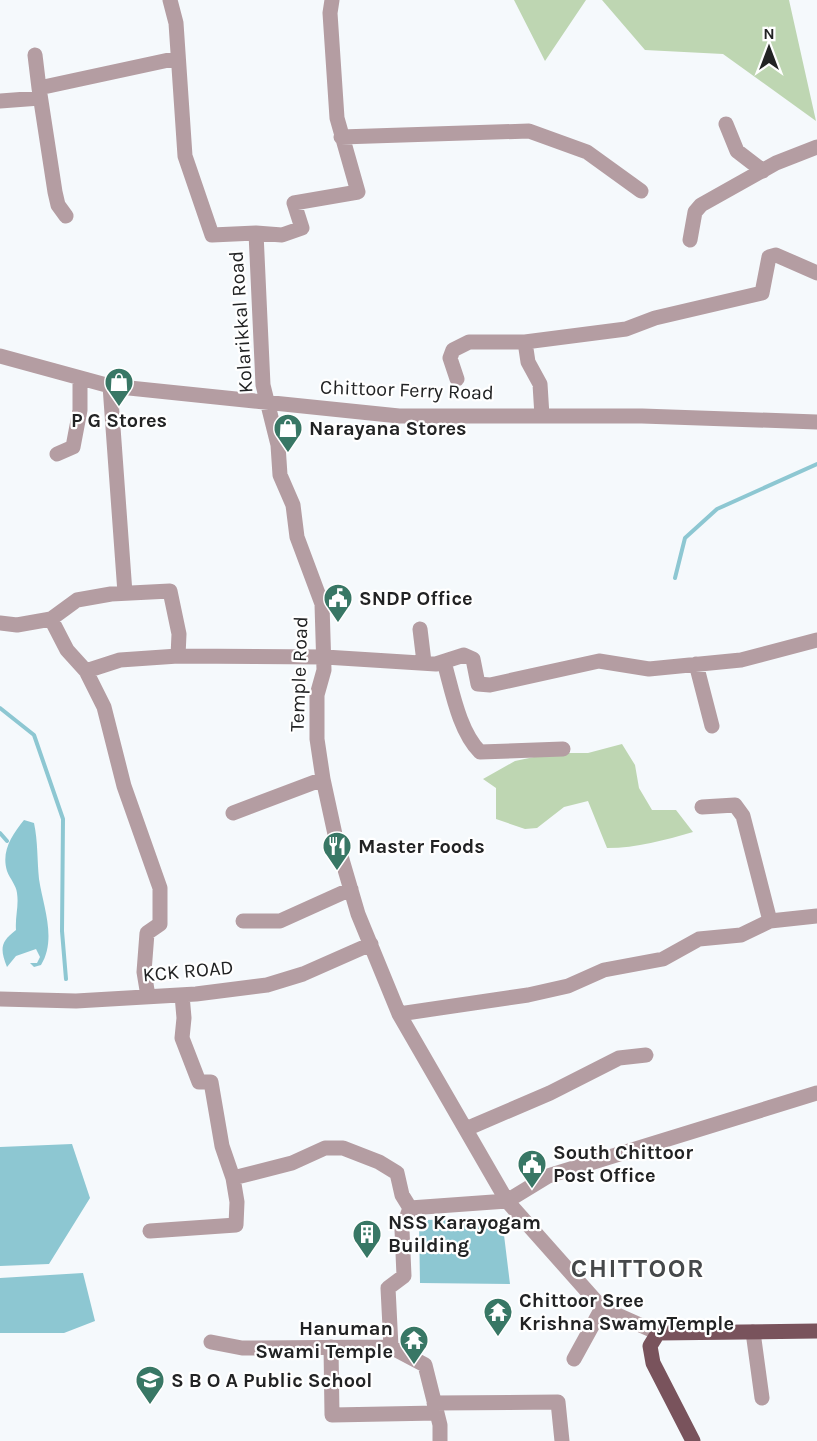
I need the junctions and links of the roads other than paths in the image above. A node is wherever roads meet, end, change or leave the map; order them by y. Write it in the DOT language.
graph roads {
  1 [pos="170,0"];
  2 [pos="332,0"];
  3 [pos="35,56"];
  4 [pos="178,58"];
  5 [pos="39,93"];
  6 [pos="0,101"];
  7 [pos="726,124"];
  8 [pos="341,137"];
  9 [pos="817,147"];
  10 [pos="763,171"];
  11 [pos="641,191"];
  12 [pos="66,216"];
  13 [pos="256,233"];
  14 [pos="690,240"];
  15 [pos="817,273"];
  16 [pos="525,342"];
  17 [pos="0,356"];
  18 [pos="80,378"];
  19 [pos="457,380"];
  20 [pos="110,386"];
  21 [pos="268,404"];
  22 [pos="542,416"];
  23 [pos="817,422"];
  24 [pos="57,454"];
  25 [pos="125,593"];
  26 [pos="51,619"];
  27 [pos="0,623"];
  28 [pos="420,629"];
  29 [pos="817,640"];
  30 [pos="178,657"];
  31 [pos="325,657"];
  32 [pos="424,662"];
  33 [pos="444,662"];
  34 [pos="696,664"];
  35 [pos="86,671"];
  36 [pos="712,726"];
  37 [pos="563,749"];
  38 [pos="323,779"];
  39 [pos="702,807"];
  40 [pos="233,813"];
  41 [pos="351,889"];
  42 [pos="817,916"];
  43 [pos="243,921"];
  44 [pos="770,921"];
  45 [pos="371,945"];
  46 [pos="182,994"];
  47 [pos="148,996"];
  48 [pos="0,999"];
  49 [pos="399,1014"];
  50 [pos="646,1056"];
  51 [pos="817,1093"];
  52 [pos="466,1129"];
  53 [pos="233,1178"];
  54 [pos="507,1201"];
  55 [pos="410,1208"];
  56 [pos="150,1231"];
  57 [pos="602,1308"];
  58 [pos="817,1331"];
  59 [pos="753,1332"];
  60 [pos="658,1333"];
  61 [pos="211,1342"];
  62 [pos="331,1347"];
  63 [pos="391,1347"];
  64 [pos="574,1359"];
  65 [pos="762,1398"];
  66 [pos="436,1408"];
  67 [pos="440,1441"];
  68 [pos="562,1441"];
  69 [pos="693,1441"];
  1 -- 4 [label="street, Kolarikkal Road"];
  2 -- 8 [label="street"];
  3 -- 5 [label="street"];
  4 -- 5 [label="street"];
  4 -- 13 [label="street, Kolarikkal Road"];
  5 -- 6 [label="street"];
  5 -- 12 [label="street"];
  7 -- 10 [label="street"];
  8 -- 11 [label="street"];
  8 -- 13 [label="street"];
  9 -- 10 [label="street"];
  10 -- 14 [label="street"];
  13 -- 21 [label="street, Kolarikkal Road"];
  15 -- 16 [label="street"];
  16 -- 19 [label="street"];
  16 -- 22 [label="street"];
  17 -- 18 [label="street, Chittoor Ferry Road"];
  18 -- 20 [label="street, Chittoor Ferry Road"];
  18 -- 24 [label="street"];
  20 -- 21 [label="street, Chittoor Ferry Road"];
  20 -- 25 [label="street"];
  21 -- 22 [label="street, Chittoor Ferry Road"];
  21 -- 31 [label="street, Temple Road"];
  22 -- 23 [label="street, Chittoor Ferry Road"];
  25 -- 26 [label="street"];
  25 -- 30 [label="street"];
  26 -- 27 [label="street"];
  26 -- 35 [label="street"];
  28 -- 32 [label="street"];
  29 -- 34 [label="street"];
  30 -- 31 [label="street"];
  30 -- 35 [label="street"];
  31 -- 32 [label="street"];
  31 -- 38 [label="street, Temple Road"];
  32 -- 33 [label="street"];
  33 -- 34 [label="street"];
  33 -- 37 [label="street"];
  34 -- 36 [label="street"];
  35 -- 47 [label="street"];
  38 -- 40 [label="street"];
  38 -- 41 [label="street, Temple Road"];
  39 -- 44 [label="street"];
  41 -- 43 [label="street"];
  41 -- 45 [label="street, Temple Road"];
  42 -- 44 [label="street"];
  44 -- 49 [label="street"];
  45 -- 46 [label="street, KCK ROAD"];
  45 -- 49 [label="street, Temple Road"];
  46 -- 47 [label="street, KCK ROAD"];
  46 -- 53 [label="street"];
  47 -- 48 [label="street, KCK ROAD"];
  49 -- 52 [label="street, Temple Road"];
  50 -- 52 [label="street"];
  51 -- 54 [label="street"];
  52 -- 54 [label="street, Temple Road"];
  53 -- 55 [label="street"];
  53 -- 56 [label="street"];
  54 -- 55 [label="street"];
  54 -- 57 [label="street, Temple Road"];
  55 -- 63 [label="street"];
  57 -- 60 [label="street"];
  57 -- 64 [label="street"];
  58 -- 59 [label="main road"];
  59 -- 60 [label="main road"];
  59 -- 65 [label="street"];
  60 -- 69 [label="main road"];
  61 -- 62 [label="street"];
  62 -- 63 [label="street"];
  62 -- 66 [label="street"];
  63 -- 66 [label="street"];
  66 -- 67 [label="street"];
  66 -- 68 [label="street"];
}
